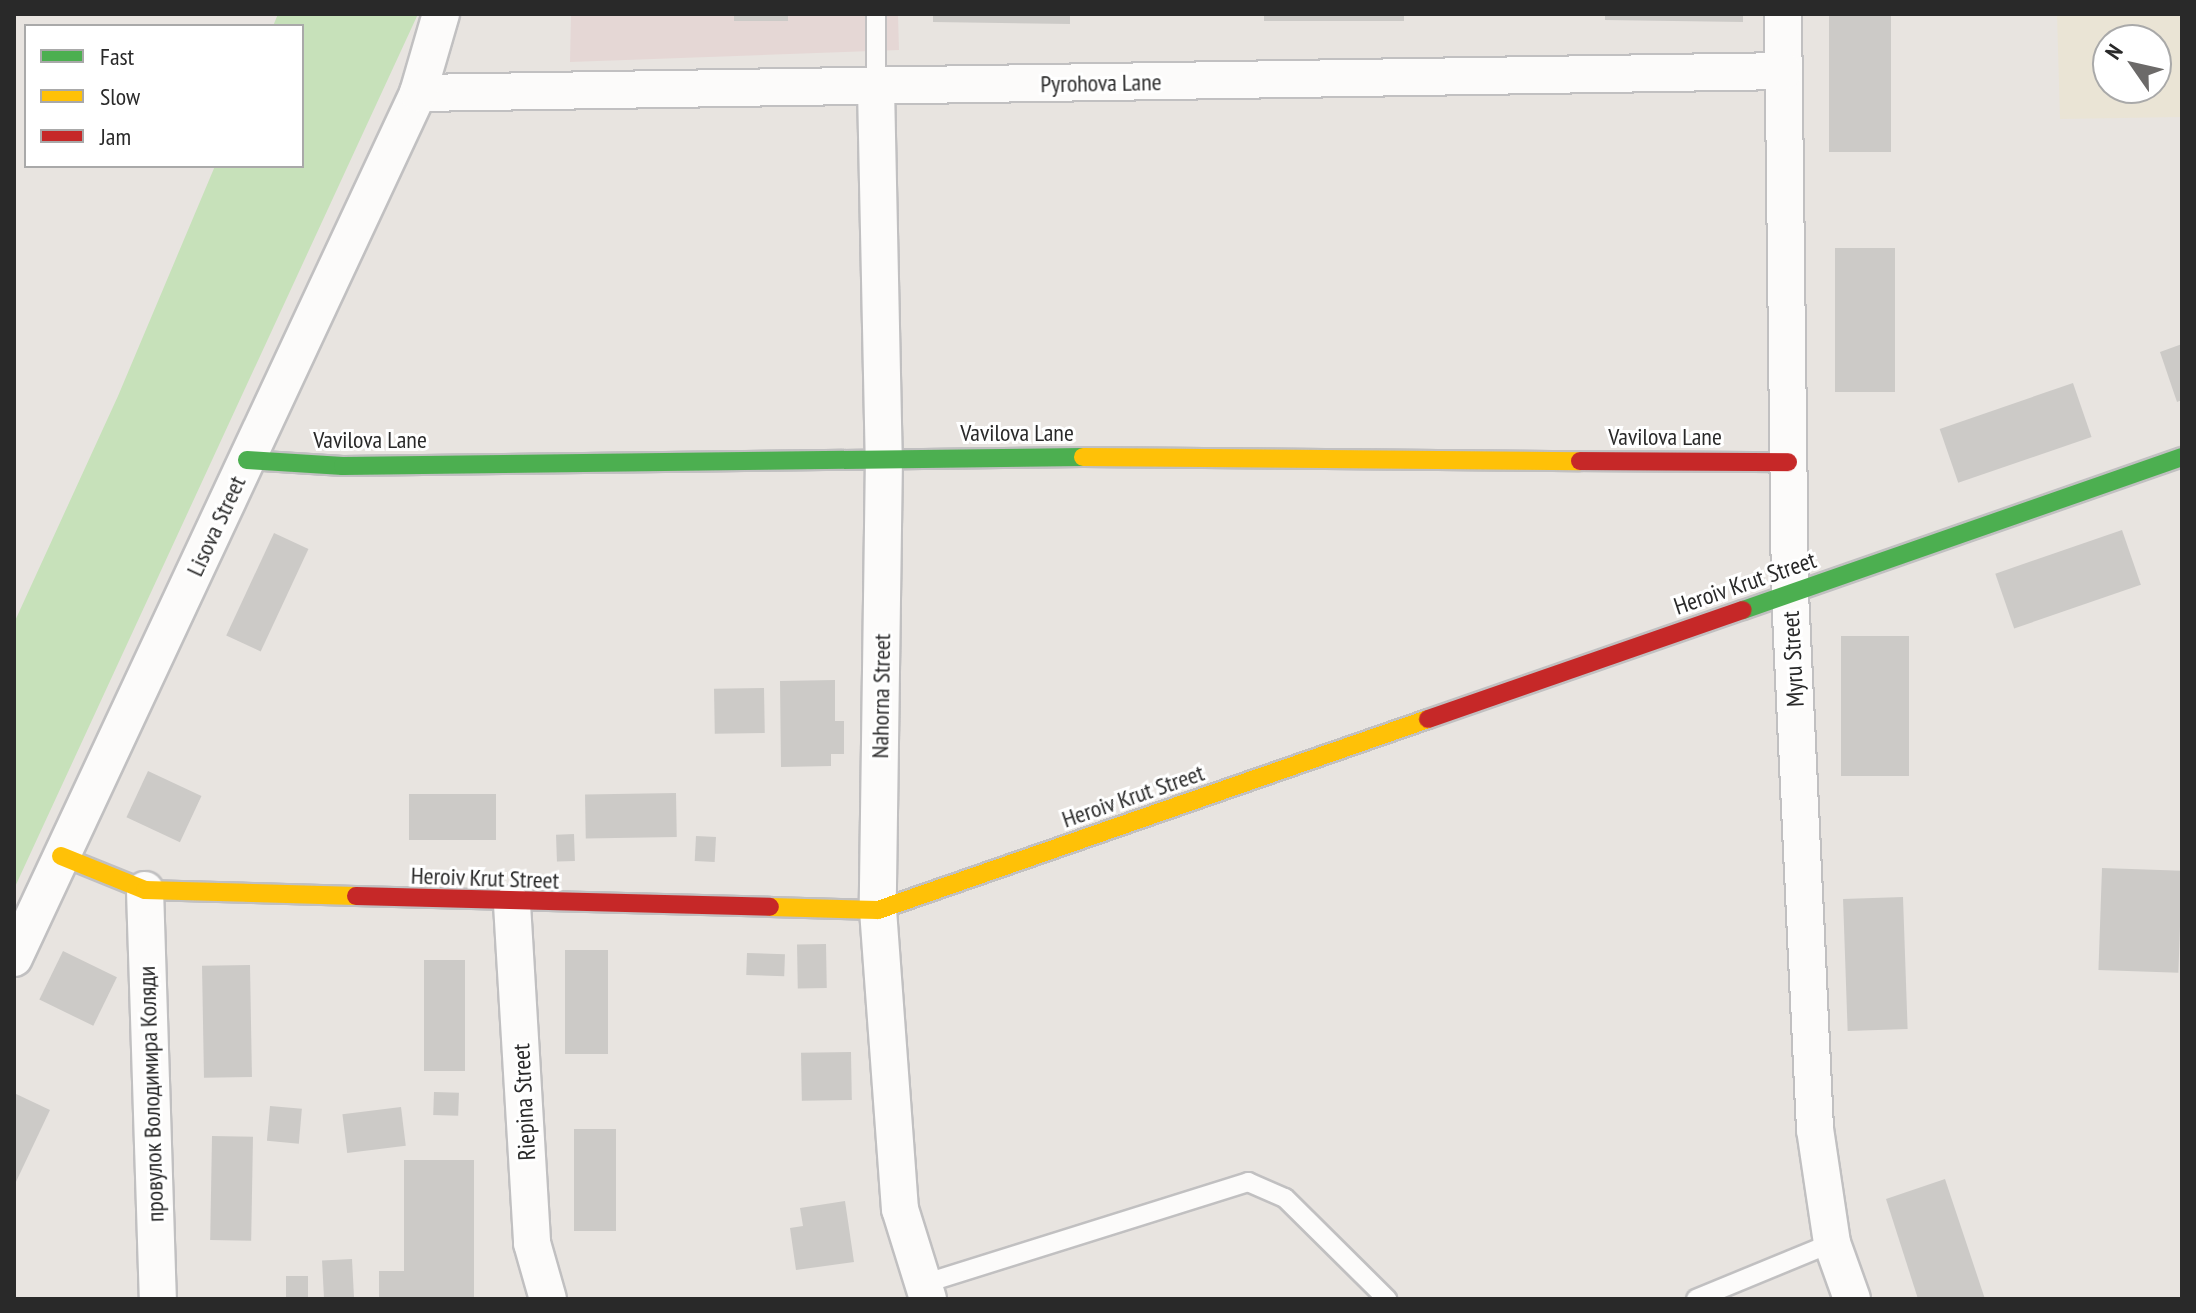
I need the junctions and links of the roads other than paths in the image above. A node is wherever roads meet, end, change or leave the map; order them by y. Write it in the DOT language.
graph roads {
  1 [pos="441,14"];
  2 [pos="876,14"];
  3 [pos="1783,14"];
  4 [pos="1784,71"];
  5 [pos="876,88"];
  6 [pos="418,93"];
  7 [pos="884,456"];
  8 [pos="2182,457"];
  9 [pos="247,460"];
  10 [pos="1788,462"];
  11 [pos="1790,593"];
  12 [pos="61,856"];
  13 [pos="145,890"];
  14 [pos="512,904"];
  15 [pos="878,910"];
  16 [pos="14,958"];
  17 [pos="1832,1243"];
  18 [pos="926,1292"];
  19 [pos="158,1299"];
  20 [pos="548,1299"];
  21 [pos="1387,1299"];
  22 [pos="1696,1299"];
  23 [pos="1852,1299"];
  1 -- 6 [label="street, Lisova Street"];
  2 -- 5 [label="lane"];
  3 -- 4 [label="street, Myru Street"];
  4 -- 5 [label="street, Pyrohova Lane"];
  4 -- 10 [label="street, Myru Street"];
  5 -- 6 [label="street, Pyrohova Lane"];
  5 -- 7 [label="street, Nahorna Street"];
  6 -- 9 [label="street, Lisova Street"];
  7 -- 9 [label="street, Vavilova Lane"];
  7 -- 10 [label="street, Vavilova Lane"];
  7 -- 15 [label="street, Nahorna Street"];
  8 -- 11 [label="street, Heroiv Krut Street"];
  9 -- 12 [label="street, Lisova Street"];
  10 -- 11 [label="street, Myru Street"];
  11 -- 15 [label="street, Heroiv Krut Street"];
  11 -- 17 [label="street, Myru Street"];
  12 -- 13 [label="street, Heroiv Krut Street"];
  12 -- 16 [label="street, Lisova Street"];
  13 -- 14 [label="street, Heroiv Krut Street"];
  13 -- 19 [label="street, провулок Володимира Коляди"];
  14 -- 15 [label="street, Heroiv Krut Street"];
  14 -- 20 [label="street, Riepina Street"];
  15 -- 18 [label="street, Nahorna Street"];
  17 -- 22 [label="lane"];
  17 -- 23 [label="street, Myru Street"];
  18 -- 21 [label="lane"];
}
